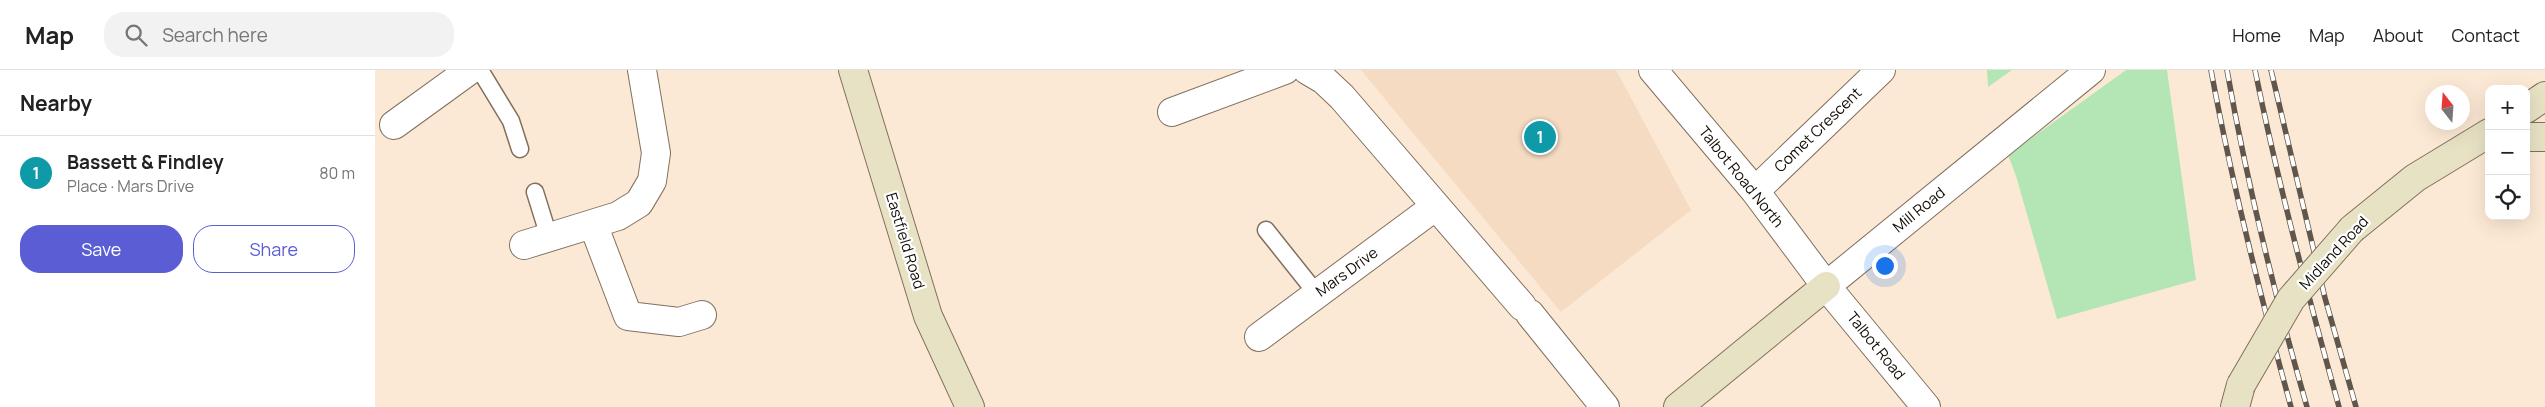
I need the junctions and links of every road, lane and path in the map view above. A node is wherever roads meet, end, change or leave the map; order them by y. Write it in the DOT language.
graph roads {
  1 [pos="470,70"];
  2 [pos="480,70"];
  3 [pos="642,70"];
  4 [pos="853,70"];
  5 [pos="1285,70"];
  6 [pos="1307,70"];
  7 [pos="1653,70"];
  8 [pos="1881,70"];
  9 [pos="2091,70"];
  10 [pos="2545,96"];
  11 [pos="2530,106"];
  12 [pos="1172,112"];
  13 [pos="394,125"];
  14 [pos="2485,137"];
  15 [pos="2530,137"];
  16 [pos="2545,137"];
  17 [pos="520,149"];
  18 [pos="1755,191"];
  19 [pos="535,192"];
  20 [pos="1436,206"];
  21 [pos="593,224"];
  22 [pos="1266,230"];
  23 [pos="536,241"];
  24 [pos="1826,286"];
  25 [pos="1317,294"];
  26 [pos="702,315"];
  27 [pos="1259,337"];
  28 [pos="2238,396"];
  29 [pos="970,407"];
  30 [pos="1605,407"];
  31 [pos="1678,407"];
  32 [pos="1926,407"];
  1 -- 13 [label="street"];
  2 -- 17 [label="lane"];
  3 -- 21 [label="street"];
  4 -- 29 [label="main road, Eastfield Road"];
  5 -- 12 [label="street"];
  6 -- 20 [label="street"];
  7 -- 18 [label="street, Talbot Road North"];
  8 -- 18 [label="street, Comet Crescent"];
  9 -- 24 [label="street, Mill Road"];
  10 -- 11 [label="main road"];
  14 -- 28 [label="main road, Midland Road, bridge"];
  15 -- 16 [label="main road"];
  18 -- 24 [label="street, Talbot Road North"];
  19 -- 23 [label="lane"];
  20 -- 25 [label="street, Mars Drive"];
  20 -- 30 [label="street"];
  21 -- 23 [label="street"];
  21 -- 26 [label="street"];
  22 -- 25 [label="lane"];
  24 -- 31 [label="main road, Mill Road"];
  24 -- 32 [label="street, Talbot Road"];
  25 -- 27 [label="street, Mars Drive"];
}
